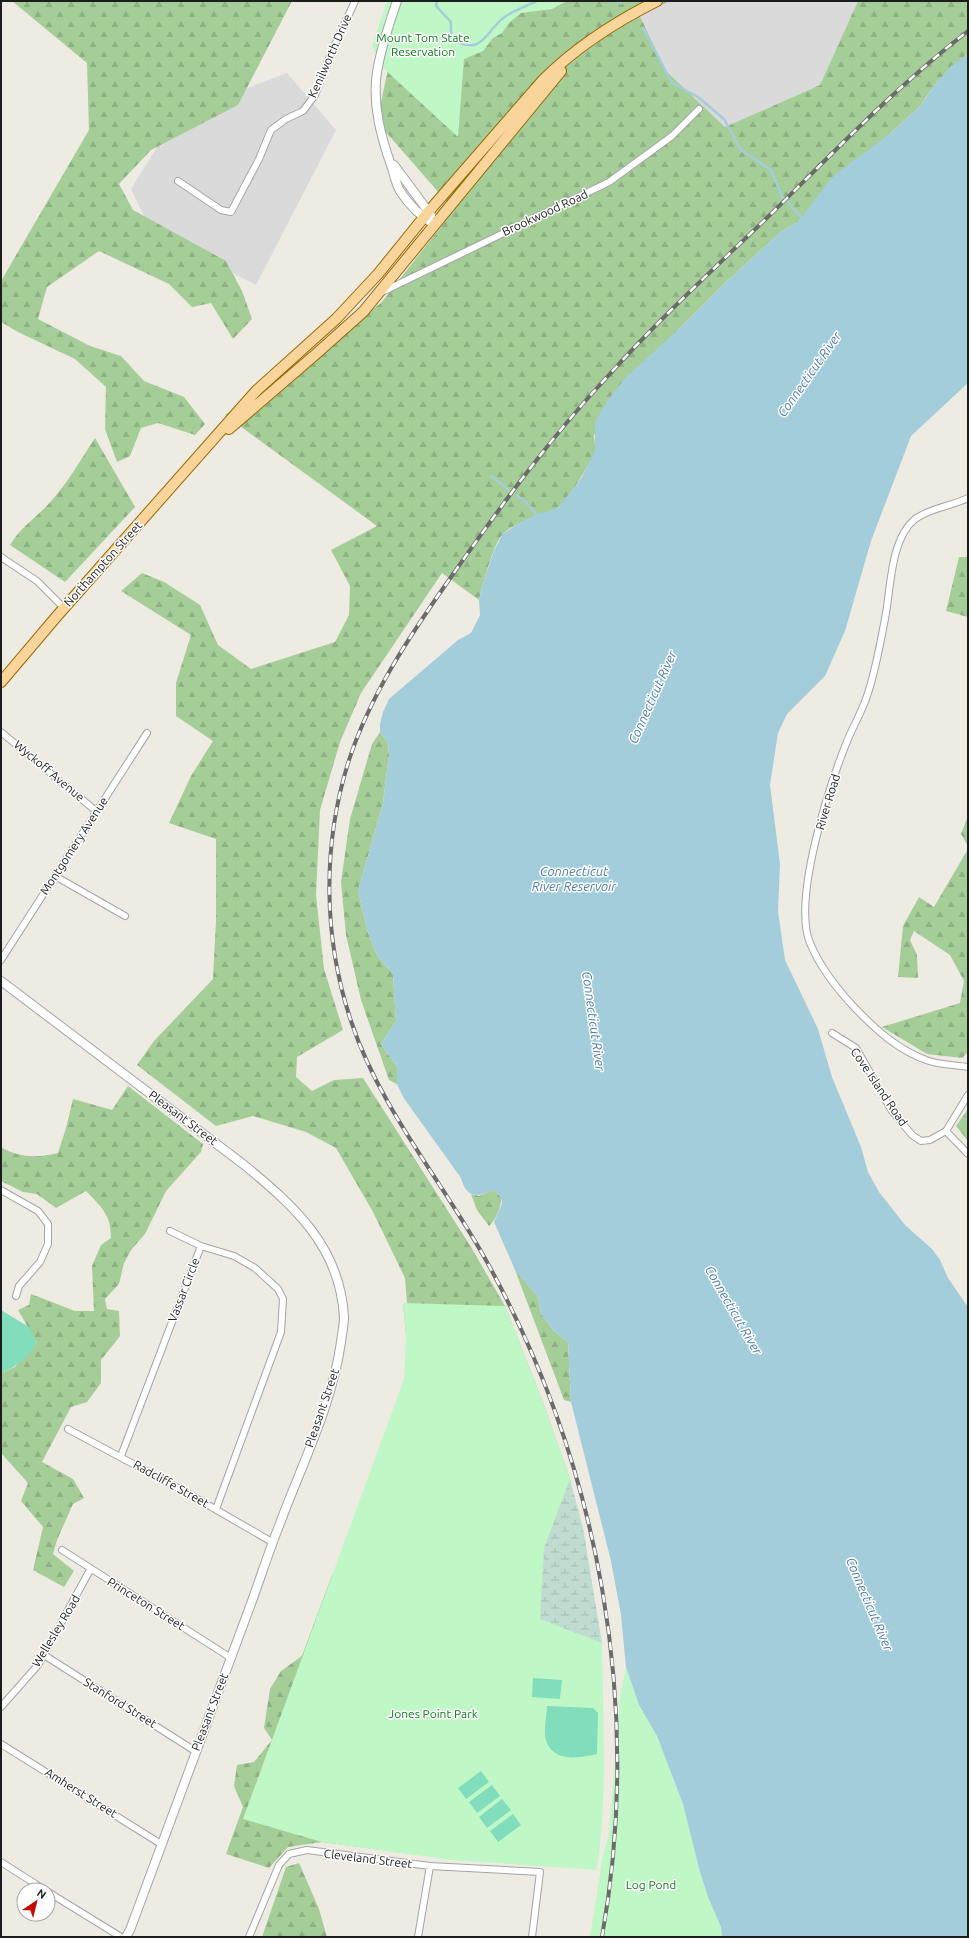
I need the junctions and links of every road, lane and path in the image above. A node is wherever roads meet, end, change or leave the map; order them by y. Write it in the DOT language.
graph roads {
  1 [pos="355,1"];
  2 [pos="397,1"];
  3 [pos="657,1"];
  4 [pos="581,47"];
  5 [pos="700,109"];
  6 [pos="178,181"];
  7 [pos="427,214"];
  8 [pos="434,225"];
  9 [pos="377,295"];
  10 [pos="208,447"];
  11 [pos="968,498"];
  12 [pos="1,556"];
  13 [pos="64,608"];
  14 [pos="1,682"];
  15 [pos="1,732"];
  16 [pos="147,732"];
  17 [pos="96,811"];
  18 [pos="55,876"];
  19 [pos="125,916"];
  20 [pos="1,960"];
  21 [pos="1,981"];
  22 [pos="832,1033"];
  23 [pos="968,1067"];
  24 [pos="968,1095"];
  25 [pos="946,1132"];
  26 [pos="968,1154"];
  27 [pos="1,1190"];
  28 [pos="170,1232"];
  29 [pos="201,1246"];
  30 [pos="16,1296"];
  31 [pos="68,1429"];
  32 [pos="121,1456"];
  33 [pos="216,1509"];
  34 [pos="272,1542"];
  35 [pos="62,1550"];
  36 [pos="90,1570"];
  37 [pos="44,1655"];
  38 [pos="231,1658"];
  39 [pos="1,1707"];
  40 [pos="1,1744"];
  41 [pos="195,1752"];
  42 [pos="161,1844"];
  43 [pos="1,1862"];
  44 [pos="430,1866"];
  45 [pos="33,1882"];
  46 [pos="56,1897"];
  47 [pos="121,1937"];
  48 [pos="126,1937"];
  49 [pos="249,1937"];
  50 [pos="418,1937"];
  51 [pos="532,1937"];
  1 -- 6 [label="street, Kenilworth Drive"];
  2 -- 7 [label="street"];
  3 -- 4 [label="main road"];
  4 -- 7 [label="main road"];
  4 -- 8 [label="main road"];
  5 -- 9 [label="street, Brookwood Road"];
  7 -- 8 [label="street"];
  7 -- 10 [label="main road"];
  8 -- 9 [label="main road"];
  9 -- 10 [label="main road"];
  10 -- 13 [label="main road, Northampton Street"];
  11 -- 23 [label="street, River Road"];
  12 -- 13 [label="street"];
  13 -- 14 [label="main road, Northampton Street"];
  15 -- 17 [label="street, Wyckoff Avenue"];
  16 -- 17 [label="street, Montgomery Avenue"];
  17 -- 18 [label="street, Montgomery Avenue"];
  18 -- 19 [label="street"];
  18 -- 20 [label="street, Montgomery Avenue"];
  21 -- 34 [label="street, Pleasant Street"];
  22 -- 25 [label="street, Cove Island Road"];
  24 -- 25 [label="street"];
  25 -- 26 [label="street"];
  27 -- 30 [label="street"];
  28 -- 29 [label="street"];
  29 -- 32 [label="street, Vassar Circle"];
  29 -- 33 [label="street, Vassar Circle"];
  31 -- 32 [label="street, Radcliffe Street"];
  32 -- 33 [label="street, Radcliffe Street"];
  33 -- 34 [label="street, Radcliffe Street"];
  34 -- 38 [label="street, Pleasant Street"];
  35 -- 36 [label="street, Princeton Street"];
  36 -- 37 [label="street, Wellesley Road"];
  36 -- 38 [label="street, Princeton Street"];
  37 -- 39 [label="street, Wellesley Road"];
  37 -- 41 [label="street, Stanford Street"];
  38 -- 41 [label="street, Pleasant Street"];
  40 -- 42 [label="street, Amherst Street"];
  41 -- 42 [label="street, Pleasant Street"];
  42 -- 48 [label="street, Pleasant Street"];
  43 -- 45 [label="street"];
  44 -- 49 [label="street, Cleveland Street"];
  44 -- 50 [label="street"];
  44 -- 51 [label="street, Cleveland Street"];
  46 -- 47 [label="street"];
}
